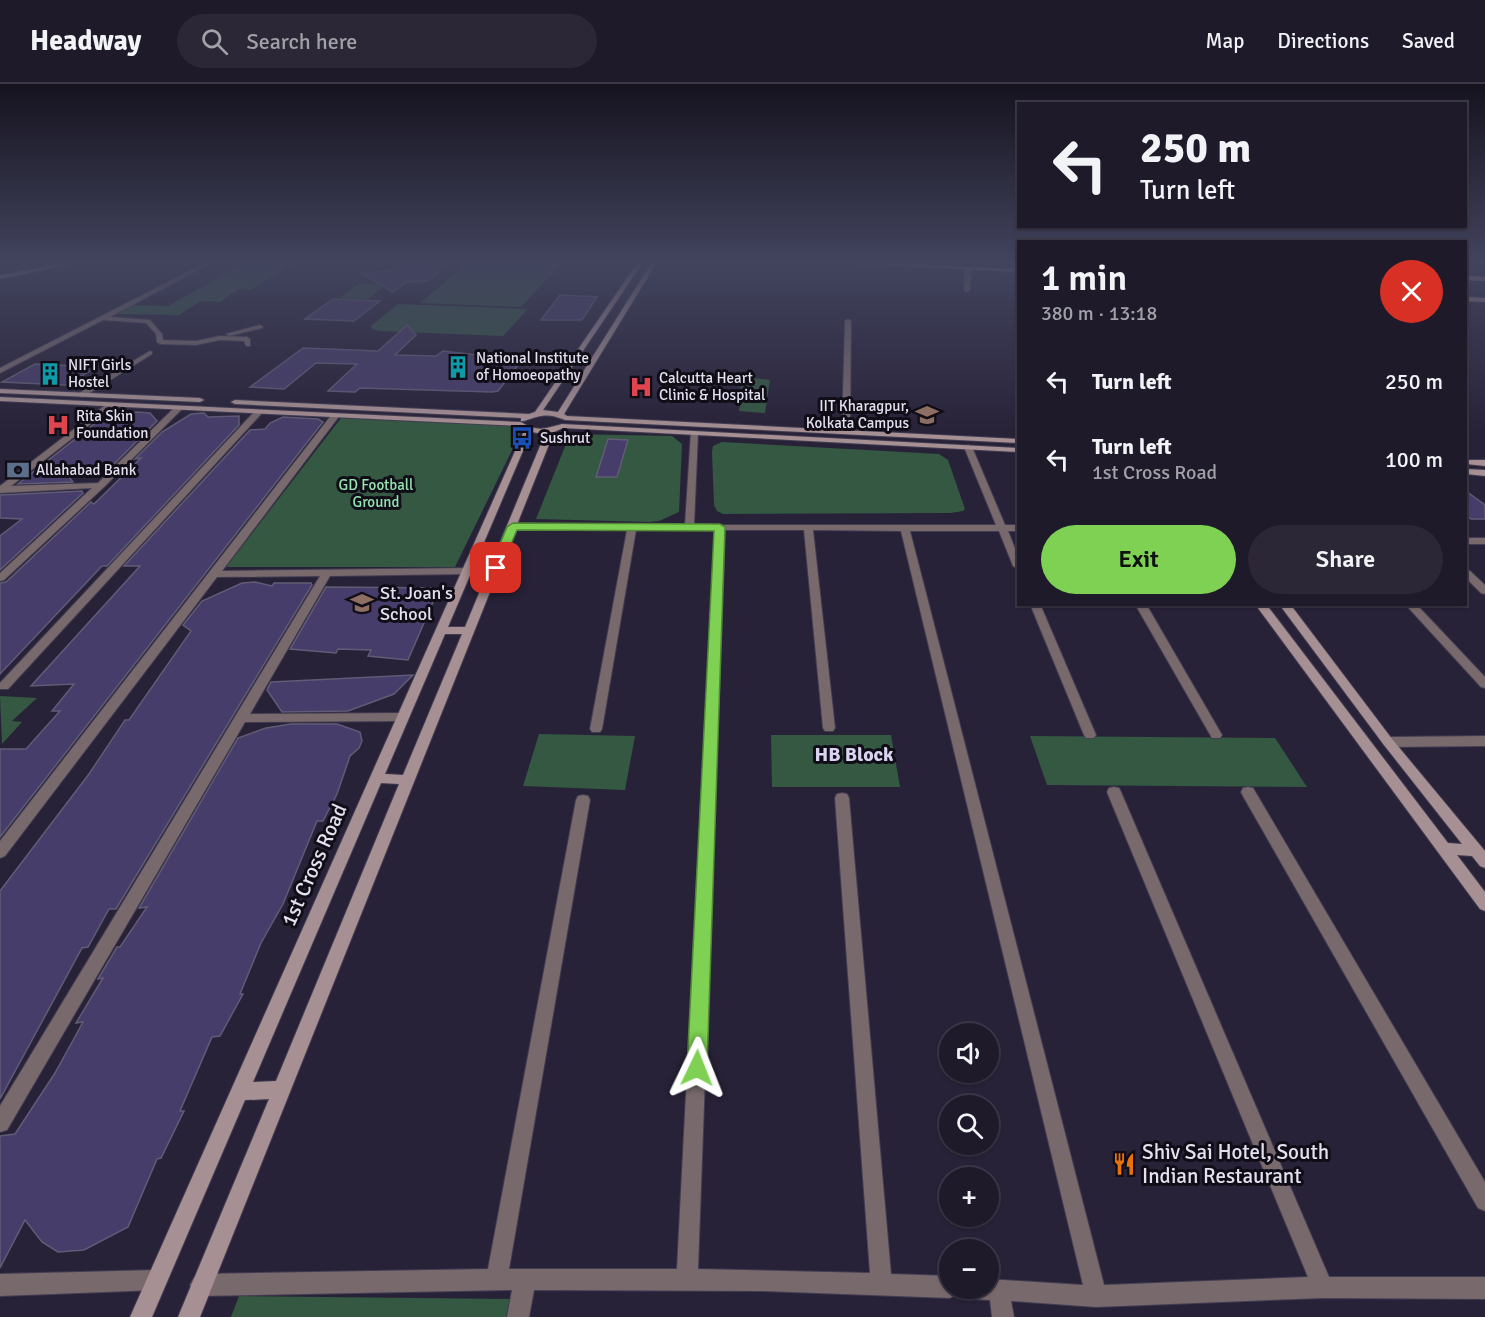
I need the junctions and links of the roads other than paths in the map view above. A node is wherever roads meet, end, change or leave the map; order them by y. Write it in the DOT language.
graph roads {
  1 [pos="98,320"];
  2 [pos="125,320"];
  3 [pos="601,320"];
  4 [pos="619,320"];
  5 [pos="848,321"];
  6 [pos="260,327"];
  7 [pos="220,338"];
  8 [pos="210,344"];
  9 [pos="248,345"];
  10 [pos="150,353"];
  11 [pos="575,359"];
  12 [pos="594,359"];
  13 [pos="0,371"];
  14 [pos="0,391"];
  15 [pos="80,395"];
  16 [pos="143,398"];
  17 [pos="0,399"];
  18 [pos="111,405"];
  19 [pos="131,405"];
  20 [pos="179,408"];
  21 [pos="259,412"];
  22 [pos="538,413"];
  23 [pos="336,416"];
  24 [pos="529,416"];
  25 [pos="559,423"];
  26 [pos="525,427"];
  27 [pos="846,432"];
  28 [pos="694,434"];
  29 [pos="826,436"];
  30 [pos="1017,441"];
  31 [pos="968,447"];
  32 [pos="1017,450"];
  33 [pos="1467,462"];
  34 [pos="1485,463"];
  35 [pos="1467,472"];
  36 [pos="1485,473"];
  37 [pos="101,485"];
  38 [pos="0,489"];
  39 [pos="513,527"];
  40 [pos="632,527"];
  41 [pos="720,527"];
  42 [pos="689,528"];
  43 [pos="808,528"];
  44 [pos="905,528"];
  45 [pos="1002,528"];
  46 [pos="1017,528"];
  47 [pos="1467,541"];
  48 [pos="1485,541"];
  49 [pos="1017,564"];
  50 [pos="467,571"];
  51 [pos="327,573"];
  52 [pos="213,574"];
  53 [pos="1467,574"];
  54 [pos="0,578"];
  55 [pos="1485,591"];
  56 [pos="1036,606"];
  57 [pos="1141,606"];
  58 [pos="1261,606"];
  59 [pos="1286,606"];
  60 [pos="1412,606"];
  61 [pos="441,630"];
  62 [pos="470,631"];
  63 [pos="1313,675"];
  64 [pos="1338,676"];
  65 [pos="1485,684"];
  66 [pos="4,686"];
  67 [pos="403,717"];
  68 [pos="240,718"];
  69 [pos="829,728"];
  70 [pos="596,729"];
  71 [pos="1090,735"];
  72 [pos="1216,735"];
  73 [pos="1485,741"];
  74 [pos="1388,742"];
  75 [pos="376,778"];
  76 [pos="409,780"];
  77 [pos="1114,792"];
  78 [pos="1248,792"];
  79 [pos="842,798"];
  80 [pos="583,800"];
  81 [pos="1444,849"];
  82 [pos="1475,850"];
  83 [pos="0,852"];
  84 [pos="1485,862"];
  85 [pos="1485,904"];
  86 [pos="281,1090"];
  87 [pos="239,1091"];
  88 [pos="0,1123"];
  89 [pos="1485,1201"];
  90 [pos="497,1279"];
  91 [pos="525,1279"];
  92 [pos="687,1279"];
  93 [pos="157,1280"];
  94 [pos="881,1284"];
  95 [pos="0,1285"];
  96 [pos="201,1285"];
  97 [pos="939,1287"];
  98 [pos="1323,1287"];
  99 [pos="1485,1289"];
  100 [pos="999,1290"];
  101 [pos="1096,1296"];
  102 [pos="141,1317"];
  103 [pos="189,1317"];
  104 [pos="518,1317"];
  105 [pos="1003,1317"];
  1 -- 13 [label="street"];
  2 -- 7 [label="street"];
  3 -- 11 [label="street"];
  4 -- 12 [label="street"];
  5 -- 27 [label="street"];
  6 -- 7 [label="street"];
  7 -- 8 [label="street"];
  7 -- 9 [label="street"];
  10 -- 15 [label="street"];
  11 -- 12 [label="street"];
  11 -- 22 [label="street"];
  12 -- 25 [label="street"];
  14 -- 15 [label="street"];
  15 -- 16 [label="street"];
  16 -- 19 [label="street"];
  16 -- 24 [label="street"];
  17 -- 18 [label="street"];
  18 -- 19 [label="street"];
  18 -- 38 [label="street"];
  19 -- 20 [label="street"];
  20 -- 21 [label="street"];
  20 -- 37 [label="street"];
  21 -- 23 [label="street"];
  21 -- 66 [label="street"];
  22 -- 24 [label="street"];
  22 -- 25 [label="street"];
  23 -- 26 [label="street"];
  23 -- 52 [label="street"];
  24 -- 26 [label="street"];
  25 -- 26 [label="street"];
  25 -- 28 [label="street"];
  25 -- 29 [label="street"];
  25 -- 39 [label="street"];
  26 -- 50 [label="street, 1st Cross Road"];
  27 -- 29 [label="street"];
  27 -- 30 [label="street"];
  28 -- 29 [label="street"];
  28 -- 42 [label="street"];
  29 -- 31 [label="street"];
  31 -- 32 [label="street"];
  31 -- 45 [label="street"];
  33 -- 34 [label="street"];
  35 -- 36 [label="street"];
  37 -- 38 [label="street"];
  37 -- 54 [label="street"];
  39 -- 40 [label="street"];
  39 -- 62 [label="street"];
  40 -- 42 [label="street"];
  40 -- 70 [label="street"];
  41 -- 42 [label="street"];
  41 -- 43 [label="street"];
  41 -- 92 [label="street"];
  43 -- 44 [label="street"];
  43 -- 69 [label="street"];
  44 -- 45 [label="street"];
  44 -- 101 [label="street"];
  45 -- 46 [label="street"];
  45 -- 49 [label="street"];
  47 -- 48 [label="street"];
  50 -- 51 [label="street"];
  50 -- 61 [label="street, 1st Cross Road"];
  51 -- 52 [label="street"];
  51 -- 68 [label="street"];
  52 -- 83 [label="street"];
  53 -- 55 [label="street"];
  56 -- 71 [label="street"];
  57 -- 72 [label="street"];
  58 -- 63 [label="street"];
  59 -- 64 [label="street"];
  60 -- 65 [label="street"];
  61 -- 62 [label="street"];
  61 -- 67 [label="street, 1st Cross Road"];
  62 -- 76 [label="street"];
  63 -- 64 [label="street"];
  63 -- 81 [label="street"];
  64 -- 74 [label="street"];
  67 -- 68 [label="street"];
  67 -- 75 [label="street, 1st Cross Road"];
  68 -- 88 [label="street"];
  73 -- 74 [label="street"];
  74 -- 82 [label="street"];
  75 -- 76 [label="street"];
  75 -- 87 [label="street, 1st Cross Road"];
  76 -- 86 [label="street"];
  77 -- 98 [label="street"];
  78 -- 89 [label="street"];
  79 -- 94 [label="street"];
  80 -- 90 [label="street"];
  81 -- 82 [label="street"];
  81 -- 85 [label="street"];
  82 -- 84 [label="street"];
  86 -- 87 [label="street"];
  86 -- 96 [label="street"];
  87 -- 93 [label="street, 1st Cross Road"];
  90 -- 91 [label="street"];
  90 -- 96 [label="street"];
  91 -- 92 [label="street"];
  91 -- 104 [label="street"];
  92 -- 94 [label="street"];
  93 -- 95 [label="street"];
  93 -- 102 [label="street, 1st Cross Road"];
  94 -- 97 [label="street"];
  96 -- 103 [label="street"];
  98 -- 99 [label="street"];
  98 -- 101 [label="street"];
  100 -- 101 [label="street"];
  100 -- 105 [label="street"];
}
